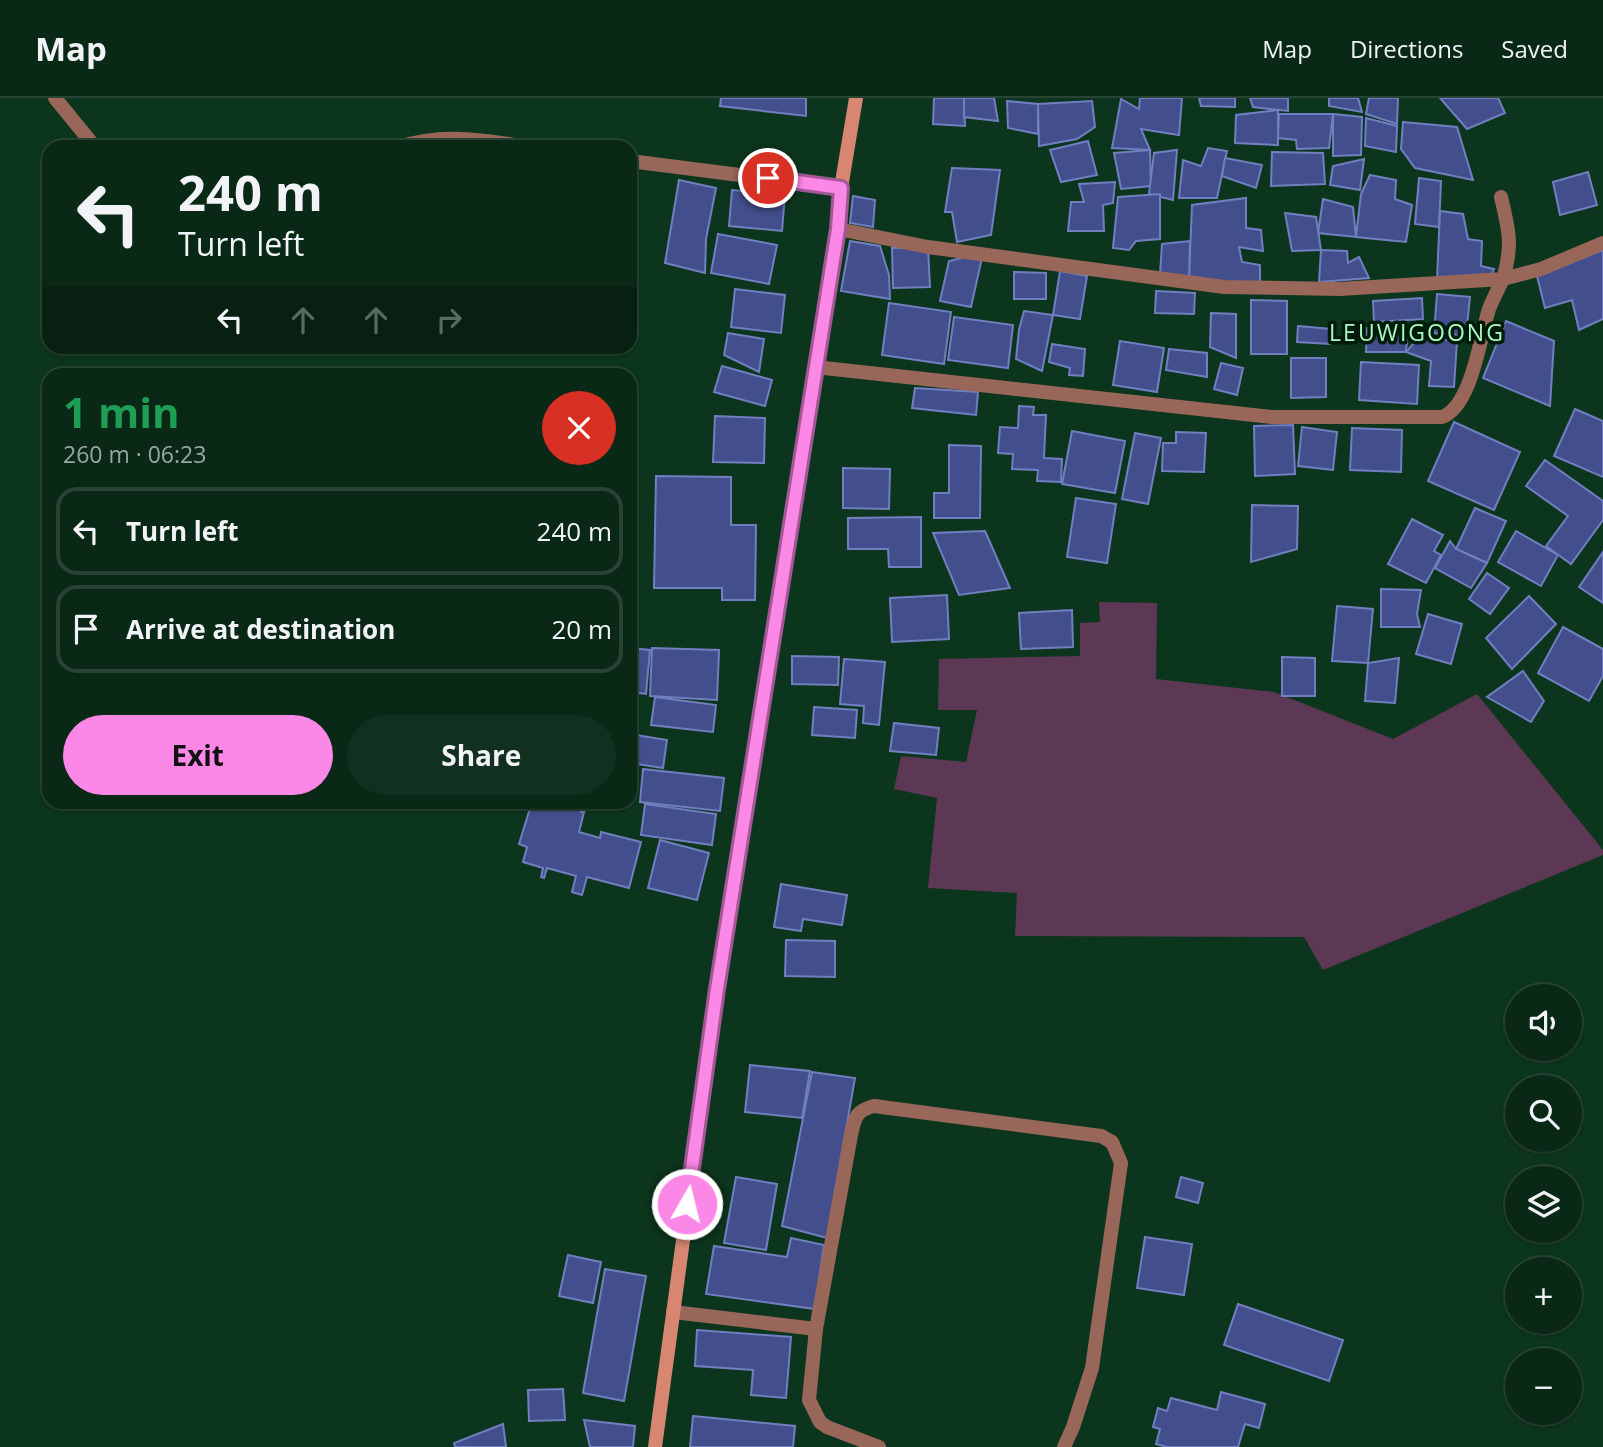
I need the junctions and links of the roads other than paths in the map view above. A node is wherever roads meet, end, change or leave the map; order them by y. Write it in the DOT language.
graph roads {
  1 [pos="55,98"];
  2 [pos="856,98"];
  3 [pos="89,140"];
  4 [pos="421,140"];
  5 [pos="479,140"];
  6 [pos="637,162"];
  7 [pos="841,188"];
  8 [pos="1501,197"];
  9 [pos="838,229"];
  10 [pos="1603,243"];
  11 [pos="1503,279"];
  12 [pos="815,367"];
  13 [pos="673,1312"];
  14 [pos="817,1329"];
  15 [pos="655,1447"];
  16 [pos="879,1447"];
  17 [pos="1064,1447"];
  1 -- 3 [label="street"];
  2 -- 7 [label="main road"];
  4 -- 5 [label="street"];
  6 -- 7 [label="street"];
  7 -- 9 [label="main road"];
  8 -- 11 [label="street"];
  9 -- 11 [label="street"];
  9 -- 12 [label="main road"];
  10 -- 11 [label="street"];
  11 -- 12 [label="street"];
  12 -- 13 [label="main road"];
  13 -- 14 [label="street"];
  13 -- 15 [label="main road"];
  14 -- 16 [label="street"];
  14 -- 17 [label="street"];
}
